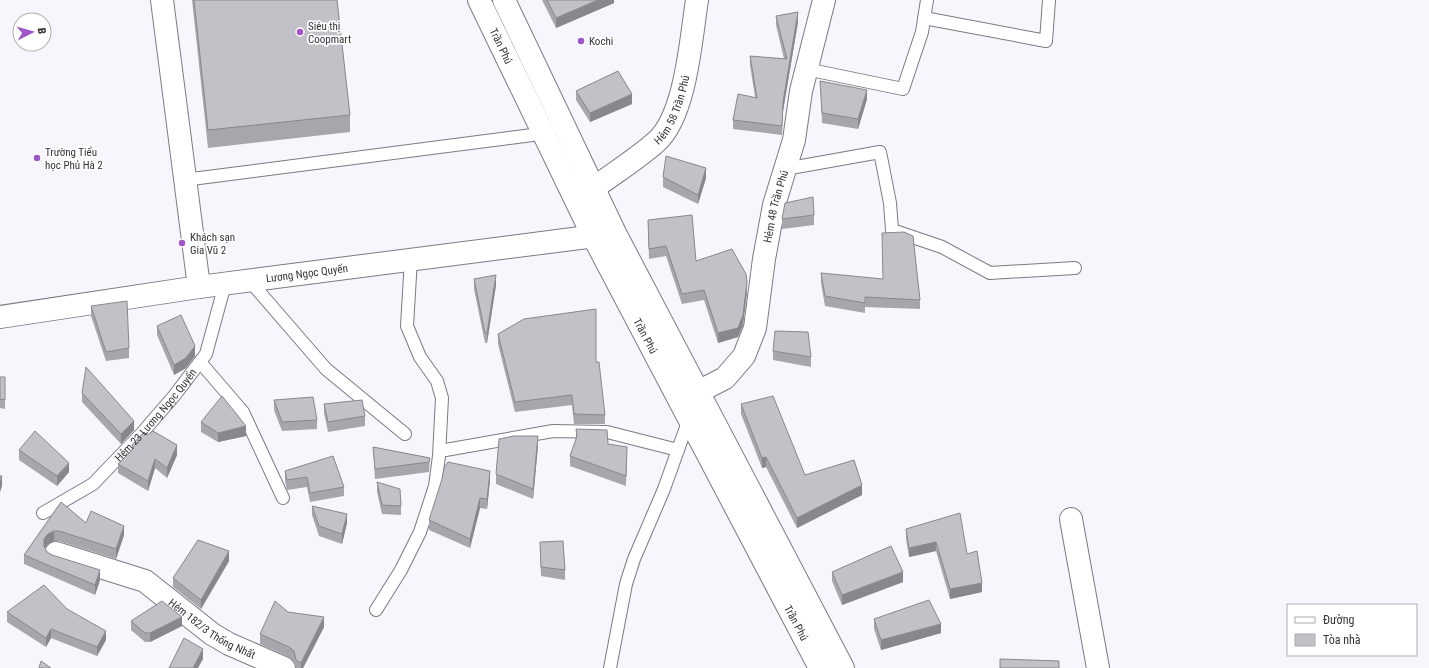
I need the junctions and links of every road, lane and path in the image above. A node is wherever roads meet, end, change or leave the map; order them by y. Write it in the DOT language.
graph roads {
  1 [pos="162,0"];
  2 [pos="479,0"];
  3 [pos="504,0"];
  4 [pos="697,0"];
  5 [pos="824,0"];
  6 [pos="927,0"];
  7 [pos="1049,0"];
  8 [pos="924,18"];
  9 [pos="806,69"];
  10 [pos="567,131"];
  11 [pos="544,134"];
  12 [pos="785,169"];
  13 [pos="184,180"];
  14 [pos="594,188"];
  15 [pos="615,233"];
  16 [pos="592,236"];
  17 [pos="411,259"];
  18 [pos="1075,268"];
  19 [pos="249,280"];
  20 [pos="225,284"];
  21 [pos="199,287"];
  22 [pos="0,317"];
  23 [pos="200,362"];
  24 [pos="698,392"];
  25 [pos="689,419"];
  26 [pos="405,434"];
  27 [pos="678,450"];
  28 [pos="440,451"];
  29 [pos="284,498"];
  30 [pos="43,514"];
  31 [pos="1071,519"];
  32 [pos="56,553"];
  33 [pos="376,610"];
  34 [pos="284,668"];
  35 [pos="610,668"];
  36 [pos="820,668"];
  37 [pos="843,668"];
  38 [pos="1098,668"];
  1 -- 13 [label="street"];
  2 -- 11 [label="street, Trần Phú"];
  3 -- 10 [label="street, Trần Phú"];
  4 -- 14 [label="street, Hẻm 58 Trần Phú"];
  5 -- 9 [label="street, Hẻm 48 Trần Phú"];
  6 -- 8 [label="lane"];
  7 -- 8 [label="lane"];
  8 -- 9 [label="lane"];
  9 -- 12 [label="street, Hẻm 48 Trần Phú"];
  10 -- 11 [label="lane"];
  10 -- 14 [label="street, Trần Phú"];
  11 -- 13 [label="lane"];
  11 -- 16 [label="street, Trần Phú"];
  12 -- 18 [label="lane"];
  12 -- 24 [label="street, Hẻm 48 Trần Phú"];
  13 -- 21 [label="street"];
  14 -- 15 [label="street, Trần Phú"];
  15 -- 16 [label="street, Lương Ngọc Quyến"];
  15 -- 24 [label="street, Trần Phú"];
  16 -- 17 [label="street, Lương Ngọc Quyến"];
  16 -- 25 [label="street, Trần Phú"];
  17 -- 19 [label="street, Lương Ngọc Quyến"];
  17 -- 28 [label="lane"];
  19 -- 20 [label="street, Lương Ngọc Quyến"];
  19 -- 26 [label="lane"];
  20 -- 21 [label="street, Lương Ngọc Quyến"];
  20 -- 23 [label="lane, Hẻm 23 Lương Ngọc Quyến"];
  21 -- 22 [label="street, Lương Ngọc Quyến"];
  23 -- 29 [label="lane"];
  23 -- 30 [label="lane, Hẻm 23 Lương Ngọc Quyến"];
  24 -- 25 [label="lane"];
  24 -- 37 [label="street, Trần Phú"];
  25 -- 27 [label="lane"];
  25 -- 36 [label="street, Trần Phú"];
  27 -- 28 [label="lane"];
  27 -- 35 [label="lane"];
  28 -- 33 [label="lane"];
  31 -- 38 [label="street"];
  32 -- 34 [label="street, Hẻm 182/3 Thống Nhất"];
}
